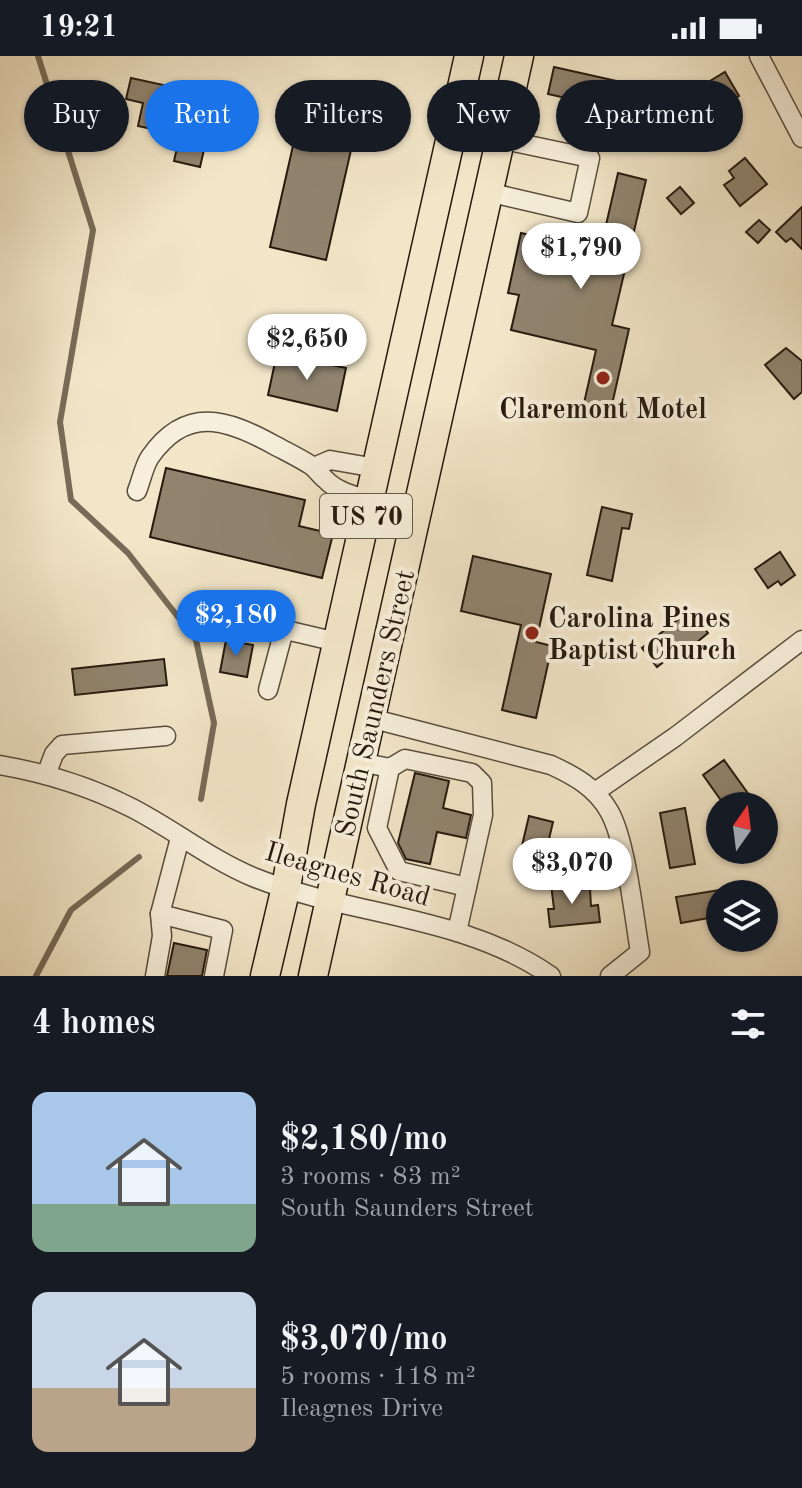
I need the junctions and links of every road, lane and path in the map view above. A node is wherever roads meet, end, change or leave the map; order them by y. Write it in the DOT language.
graph roads {
  1 [pos="469,56"];
  2 [pos="519,56"];
  3 [pos="759,56"];
  4 [pos="514,80"];
  5 [pos="802,138"];
  6 [pos="540,147"];
  7 [pos="497,152"];
  8 [pos="488,192"];
  9 [pos="314,467"];
  10 [pos="376,468"];
  11 [pos="137,491"];
  12 [pos="369,500"];
  13 [pos="256,623"];
  14 [pos="284,630"];
  15 [pos="802,640"];
  16 [pos="337,642"];
  17 [pos="268,690"];
  18 [pos="370,718"];
  19 [pos="166,736"];
  20 [pos="360,762"];
  21 [pos="0,765"];
  22 [pos="390,768"];
  23 [pos="46,775"];
  24 [pos="595,792"];
  25 [pos="348,814"];
  26 [pos="379,821"];
  27 [pos="180,838"];
  28 [pos="286,887"];
  29 [pos="467,887"];
  30 [pos="330,900"];
  31 [pos="160,914"];
  32 [pos="457,932"];
  33 [pos="155,976"];
  34 [pos="214,976"];
  35 [pos="265,976"];
  36 [pos="313,976"];
  37 [pos="551,976"];
  38 [pos="610,976"];
  1 -- 10 [label="highway, South Saunders Street / US 70"];
  2 -- 4 [label="highway, South Saunders Street / US 70"];
  3 -- 5 [label="street"];
  6 -- 8 [label="street"];
  7 -- 8 [label="highway, South Saunders Street / US 70"];
  8 -- 18 [label="highway, South Saunders Street / US 70"];
  9 -- 10 [label="street"];
  9 -- 11 [label="street"];
  9 -- 12 [label="street"];
  10 -- 12 [label="highway, South Saunders Street / US 70"];
  12 -- 16 [label="highway, South Saunders Street / US 70"];
  13 -- 14 [label="street"];
  14 -- 16 [label="street"];
  14 -- 17 [label="street"];
  15 -- 24 [label="street"];
  16 -- 28 [label="highway, South Saunders Street / US 70"];
  18 -- 20 [label="highway, South Saunders Street / US 70"];
  18 -- 24 [label="street"];
  19 -- 23 [label="street"];
  20 -- 22 [label="street"];
  20 -- 25 [label="highway, South Saunders Street / US 70"];
  21 -- 23 [label="street, Ileagnes Road"];
  22 -- 26 [label="street"];
  22 -- 29 [label="street"];
  23 -- 27 [label="street, Ileagnes Road"];
  24 -- 38 [label="street"];
  25 -- 26 [label="street"];
  25 -- 30 [label="highway, South Saunders Street / US 70"];
  26 -- 29 [label="street"];
  27 -- 28 [label="street, Ileagnes Road"];
  27 -- 31 [label="street"];
  28 -- 30 [label="street, Ileagnes Road"];
  28 -- 35 [label="highway, South Saunders Street / US 70"];
  29 -- 32 [label="street"];
  30 -- 32 [label="street, Ileagnes Road"];
  30 -- 36 [label="highway, South Saunders Street / US 70"];
  31 -- 33 [label="street"];
  31 -- 34 [label="street"];
  32 -- 37 [label="street, Ileagnes Road"];
}
